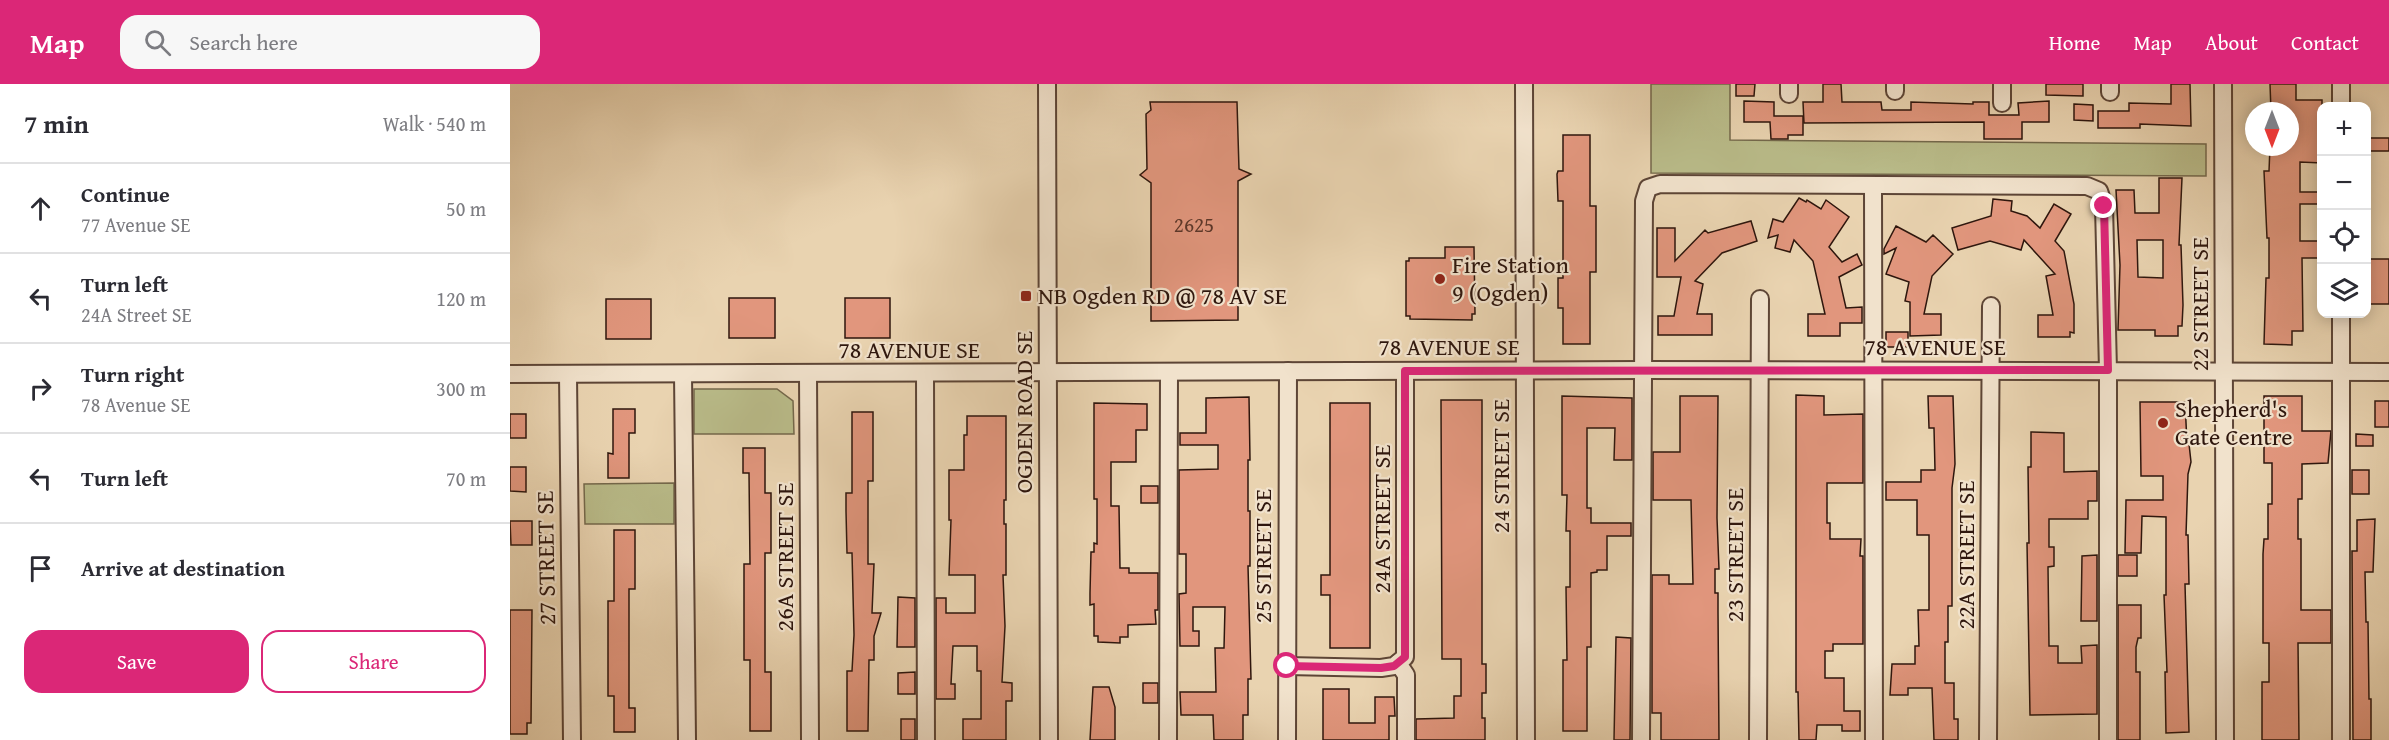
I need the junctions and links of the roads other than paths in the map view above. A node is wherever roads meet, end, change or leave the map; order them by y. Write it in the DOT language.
graph roads {
  1 [pos="1047,84"];
  2 [pos="1524,84"];
  3 [pos="2002,84"];
  4 [pos="2223,84"];
  5 [pos="2341,84"];
  6 [pos="2341,102"];
  7 [pos="2002,103"];
  8 [pos="1873,186"];
  9 [pos="1760,299"];
  10 [pos="1991,306"];
  11 [pos="2341,318"];
  12 [pos="1525,370"];
  13 [pos="1642,370"];
  14 [pos="2108,370"];
  15 [pos="1405,371"];
  16 [pos="1760,371"];
  17 [pos="1874,371"];
  18 [pos="1991,371"];
  19 [pos="2224,371"];
  20 [pos="1169,372"];
  21 [pos="1288,372"];
  22 [pos="2341,372"];
  23 [pos="2389,372"];
  24 [pos="1048,373"];
  25 [pos="510,374"];
  26 [pos="683,374"];
  27 [pos="808,374"];
  28 [pos="926,374"];
  29 [pos="568,375"];
  30 [pos="1398,663"];
  31 [pos="1287,666"];
  32 [pos="572,740"];
  33 [pos="687,740"];
  34 [pos="810,740"];
  35 [pos="926,740"];
  36 [pos="1049,740"];
  37 [pos="1168,740"];
  38 [pos="1287,740"];
  39 [pos="1406,740"];
  40 [pos="1526,740"];
  41 [pos="1641,740"];
  42 [pos="1758,740"];
  43 [pos="1874,740"];
  44 [pos="1988,740"];
  45 [pos="2108,740"];
  46 [pos="2225,740"];
  47 [pos="2341,740"];
  1 -- 24 [label="street, OGDEN ROAD SE"];
  2 -- 12 [label="street, 24 STREET SE"];
  3 -- 7 [label="street"];
  4 -- 19 [label="street, 22 STREET SE"];
  5 -- 6 [label="street"];
  8 -- 13 [label="street"];
  8 -- 14 [label="street"];
  8 -- 17 [label="street"];
  9 -- 16 [label="street, 23 STREET SE"];
  10 -- 18 [label="street, 22A STREET SE"];
  11 -- 22 [label="street"];
  12 -- 13 [label="street, 78 AVENUE SE"];
  12 -- 15 [label="street, 78 AVENUE SE"];
  12 -- 40 [label="street, 24 STREET SE"];
  13 -- 16 [label="street, 78 AVENUE SE"];
  13 -- 41 [label="street"];
  14 -- 18 [label="street, 78 AVENUE SE"];
  14 -- 19 [label="street, 78 AVENUE SE"];
  14 -- 45 [label="street"];
  15 -- 21 [label="street, 78 AVENUE SE"];
  15 -- 30 [label="street, 24A STREET SE"];
  16 -- 17 [label="street, 78 AVENUE SE"];
  16 -- 42 [label="street, 23 STREET SE"];
  17 -- 18 [label="street, 78 AVENUE SE"];
  17 -- 43 [label="street"];
  18 -- 44 [label="street, 22A STREET SE"];
  19 -- 22 [label="street, 78 AVENUE SE"];
  19 -- 46 [label="street, 22 STREET SE"];
  20 -- 21 [label="street, 78 AVENUE SE"];
  20 -- 24 [label="street, 78 AVENUE SE"];
  20 -- 37 [label="street"];
  21 -- 31 [label="street, 25 STREET SE"];
  22 -- 23 [label="street, 78 AVENUE SE"];
  22 -- 47 [label="street"];
  24 -- 28 [label="street, 78 AVENUE SE"];
  24 -- 36 [label="street, OGDEN ROAD SE"];
  25 -- 29 [label="street, 78 AVENUE SE"];
  26 -- 27 [label="street, 78 AVENUE SE"];
  26 -- 29 [label="street, 78 AVENUE SE"];
  26 -- 33 [label="street"];
  27 -- 28 [label="street, 78 AVENUE SE"];
  27 -- 34 [label="street, 26A STREET SE"];
  28 -- 35 [label="street"];
  29 -- 32 [label="street, 27 STREET SE"];
  30 -- 31 [label="street"];
  30 -- 39 [label="street"];
  31 -- 38 [label="street, 25 STREET SE"];
}
